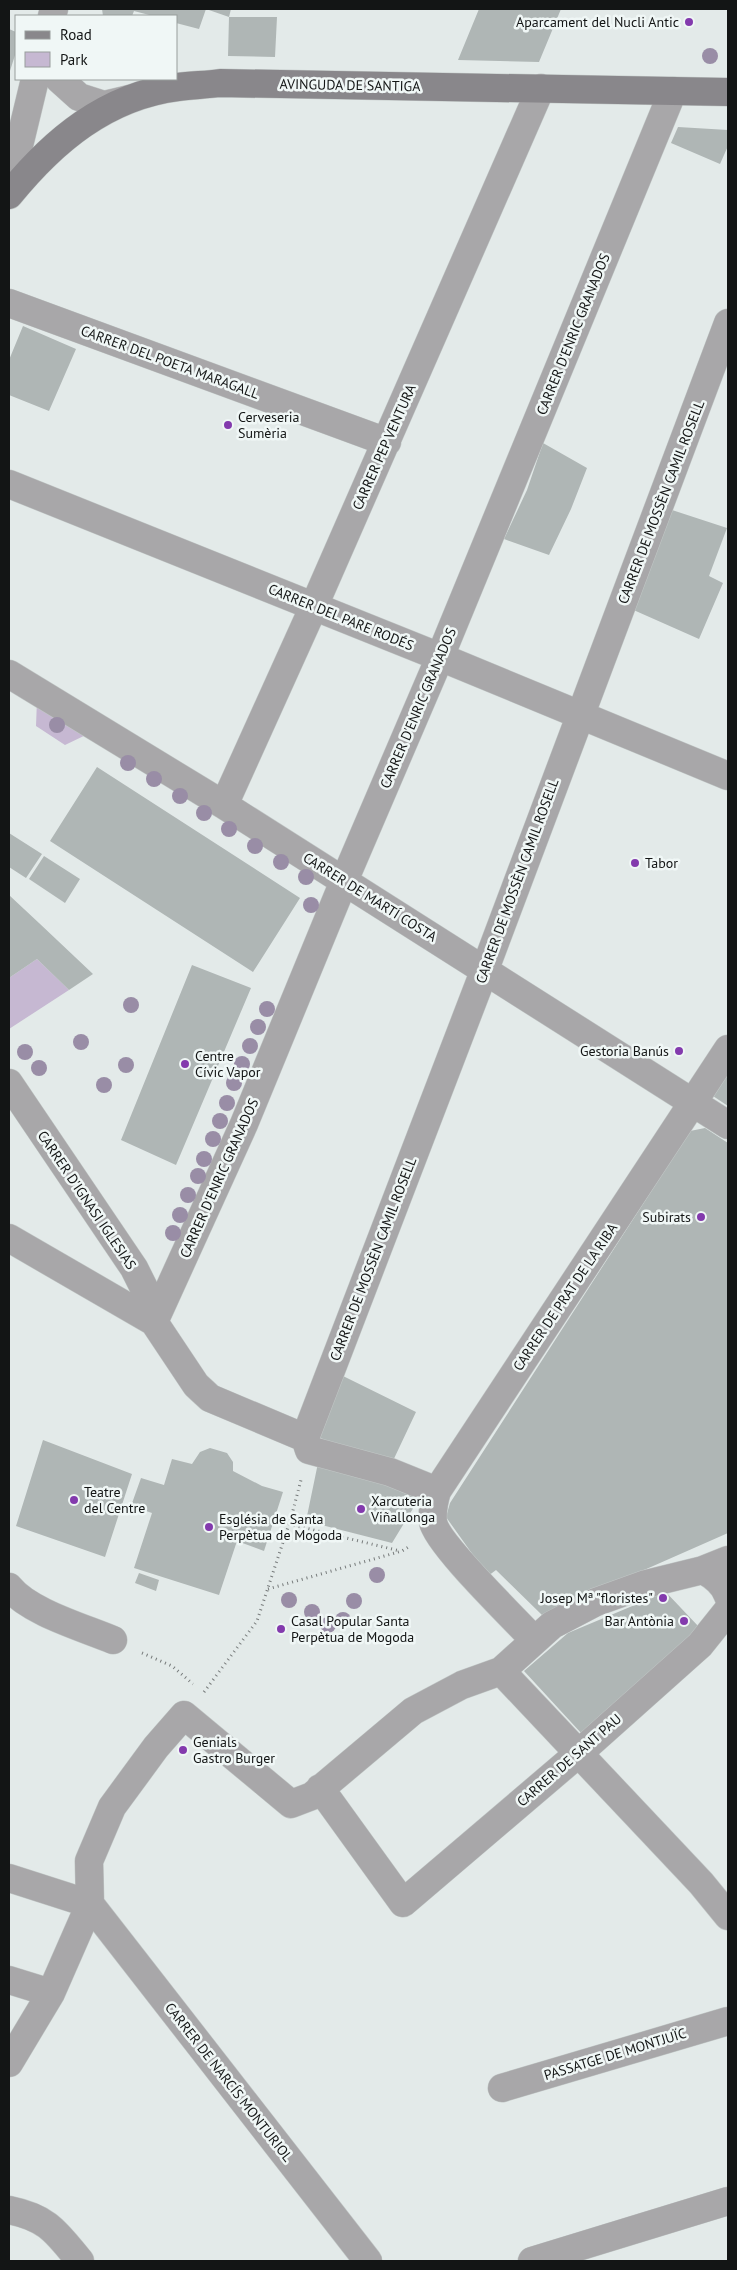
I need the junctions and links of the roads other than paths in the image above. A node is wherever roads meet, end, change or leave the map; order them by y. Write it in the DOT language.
graph roads {
  1 [pos="35,80"];
  2 [pos="60,80"];
  3 [pos="541,88"];
  4 [pos="673,91"];
  5 [pos="728,92"];
  6 [pos="135,98"];
  7 [pos="9,187"];
  8 [pos="9,195"];
  9 [pos="9,303"];
  10 [pos="728,323"];
  11 [pos="387,442"];
  12 [pos="9,484"];
  13 [pos="314,606"];
  14 [pos="440,657"];
  15 [pos="9,674"];
  16 [pos="579,714"];
  17 [pos="728,776"];
  18 [pos="224,805"];
  19 [pos="344,881"];
  20 [pos="485,969"];
  21 [pos="728,1049"];
  22 [pos="9,1082"];
  23 [pos="694,1103"];
  24 [pos="728,1125"];
  25 [pos="9,1238"];
  26 [pos="154,1322"];
  27 [pos="307,1444"];
  28 [pos="437,1491"];
  29 [pos="728,1560"];
  30 [pos="703,1570"];
  31 [pos="9,1587"];
  32 [pos="728,1596"];
  33 [pos="728,1610"];
  34 [pos="113,1640"];
  35 [pos="534,1640"];
  36 [pos="501,1671"];
  37 [pos="579,1753"];
  38 [pos="320,1788"];
  39 [pos="9,1878"];
  40 [pos="90,1904"];
  41 [pos="725,1908"];
  42 [pos="9,1980"];
  43 [pos="51,1993"];
  44 [pos="728,2021"];
  45 [pos="9,2063"];
  46 [pos="502,2088"];
  47 [pos="728,2201"];
  48 [pos="9,2210"];
  49 [pos="80,2261"];
  50 [pos="368,2261"];
  51 [pos="532,2261"];
  1 -- 7 [label="street"];
  2 -- 6 [label="street"];
  3 -- 4 [label="main road, AVINGUDA DE SANTIGA"];
  3 -- 6 [label="main road, AVINGUDA DE SANTIGA"];
  3 -- 11 [label="street, CARRER PEP VENTURA"];
  4 -- 5 [label="main road, AVINGUDA DE SANTIGA"];
  4 -- 14 [label="street, CARRER D'ENRIC GRANADOS"];
  6 -- 8 [label="main road, AVINGUDA DE SANTIGA"];
  9 -- 11 [label="street, CARRER DEL POETA MARAGALL"];
  10 -- 16 [label="street, CARRER DE MOSSÈN CAMIL ROSELL"];
  11 -- 13 [label="street, CARRER PEP VENTURA"];
  12 -- 13 [label="street, CARRER DEL PARE RODÉS"];
  13 -- 14 [label="street, CARRER DEL PARE RODÉS"];
  13 -- 18 [label="street, CARRER PEP VENTURA"];
  14 -- 16 [label="street, CARRER DEL PARE RODÉS"];
  14 -- 19 [label="street, CARRER D'ENRIC GRANADOS"];
  15 -- 18 [label="street, CARRER DE MARTÍ COSTA"];
  16 -- 17 [label="street, CARRER DEL PARE RODÉS"];
  16 -- 20 [label="street, CARRER DE MOSSÈN CAMIL ROSELL"];
  18 -- 19 [label="street, CARRER DE MARTÍ COSTA"];
  19 -- 20 [label="street, CARRER DE MARTÍ COSTA"];
  19 -- 26 [label="street, CARRER D'ENRIC GRANADOS"];
  20 -- 23 [label="street, CARRER DE MARTÍ COSTA"];
  20 -- 27 [label="street, CARRER DE MOSSÈN CAMIL ROSELL"];
  21 -- 23 [label="street, CARRER DE PRAT DE LA RIBA"];
  22 -- 26 [label="street, CARRER D'IGNASI IGLESIAS"];
  23 -- 24 [label="street, CARRER DE MARTÍ COSTA"];
  23 -- 28 [label="street, CARRER DE PRAT DE LA RIBA"];
  25 -- 26 [label="street"];
  26 -- 27 [label="street"];
  27 -- 28 [label="street"];
  28 -- 35 [label="street"];
  29 -- 30 [label="street"];
  30 -- 32 [label="street"];
  30 -- 35 [label="street"];
  31 -- 34 [label="street"];
  33 -- 37 [label="street, CARRER DE SANT PAU"];
  35 -- 36 [label="street"];
  36 -- 37 [label="street"];
  36 -- 38 [label="street"];
  37 -- 38 [label="street, CARRER DE SANT PAU"];
  37 -- 41 [label="street"];
  38 -- 40 [label="street"];
  39 -- 40 [label="street"];
  40 -- 43 [label="street"];
  40 -- 50 [label="street, CARRER DE NARCÍS MONTURIOL"];
  42 -- 43 [label="street"];
  43 -- 45 [label="street"];
  44 -- 46 [label="street, PASSATGE DE MONTJUÏC"];
  47 -- 51 [label="street"];
  48 -- 49 [label="street"];
}
